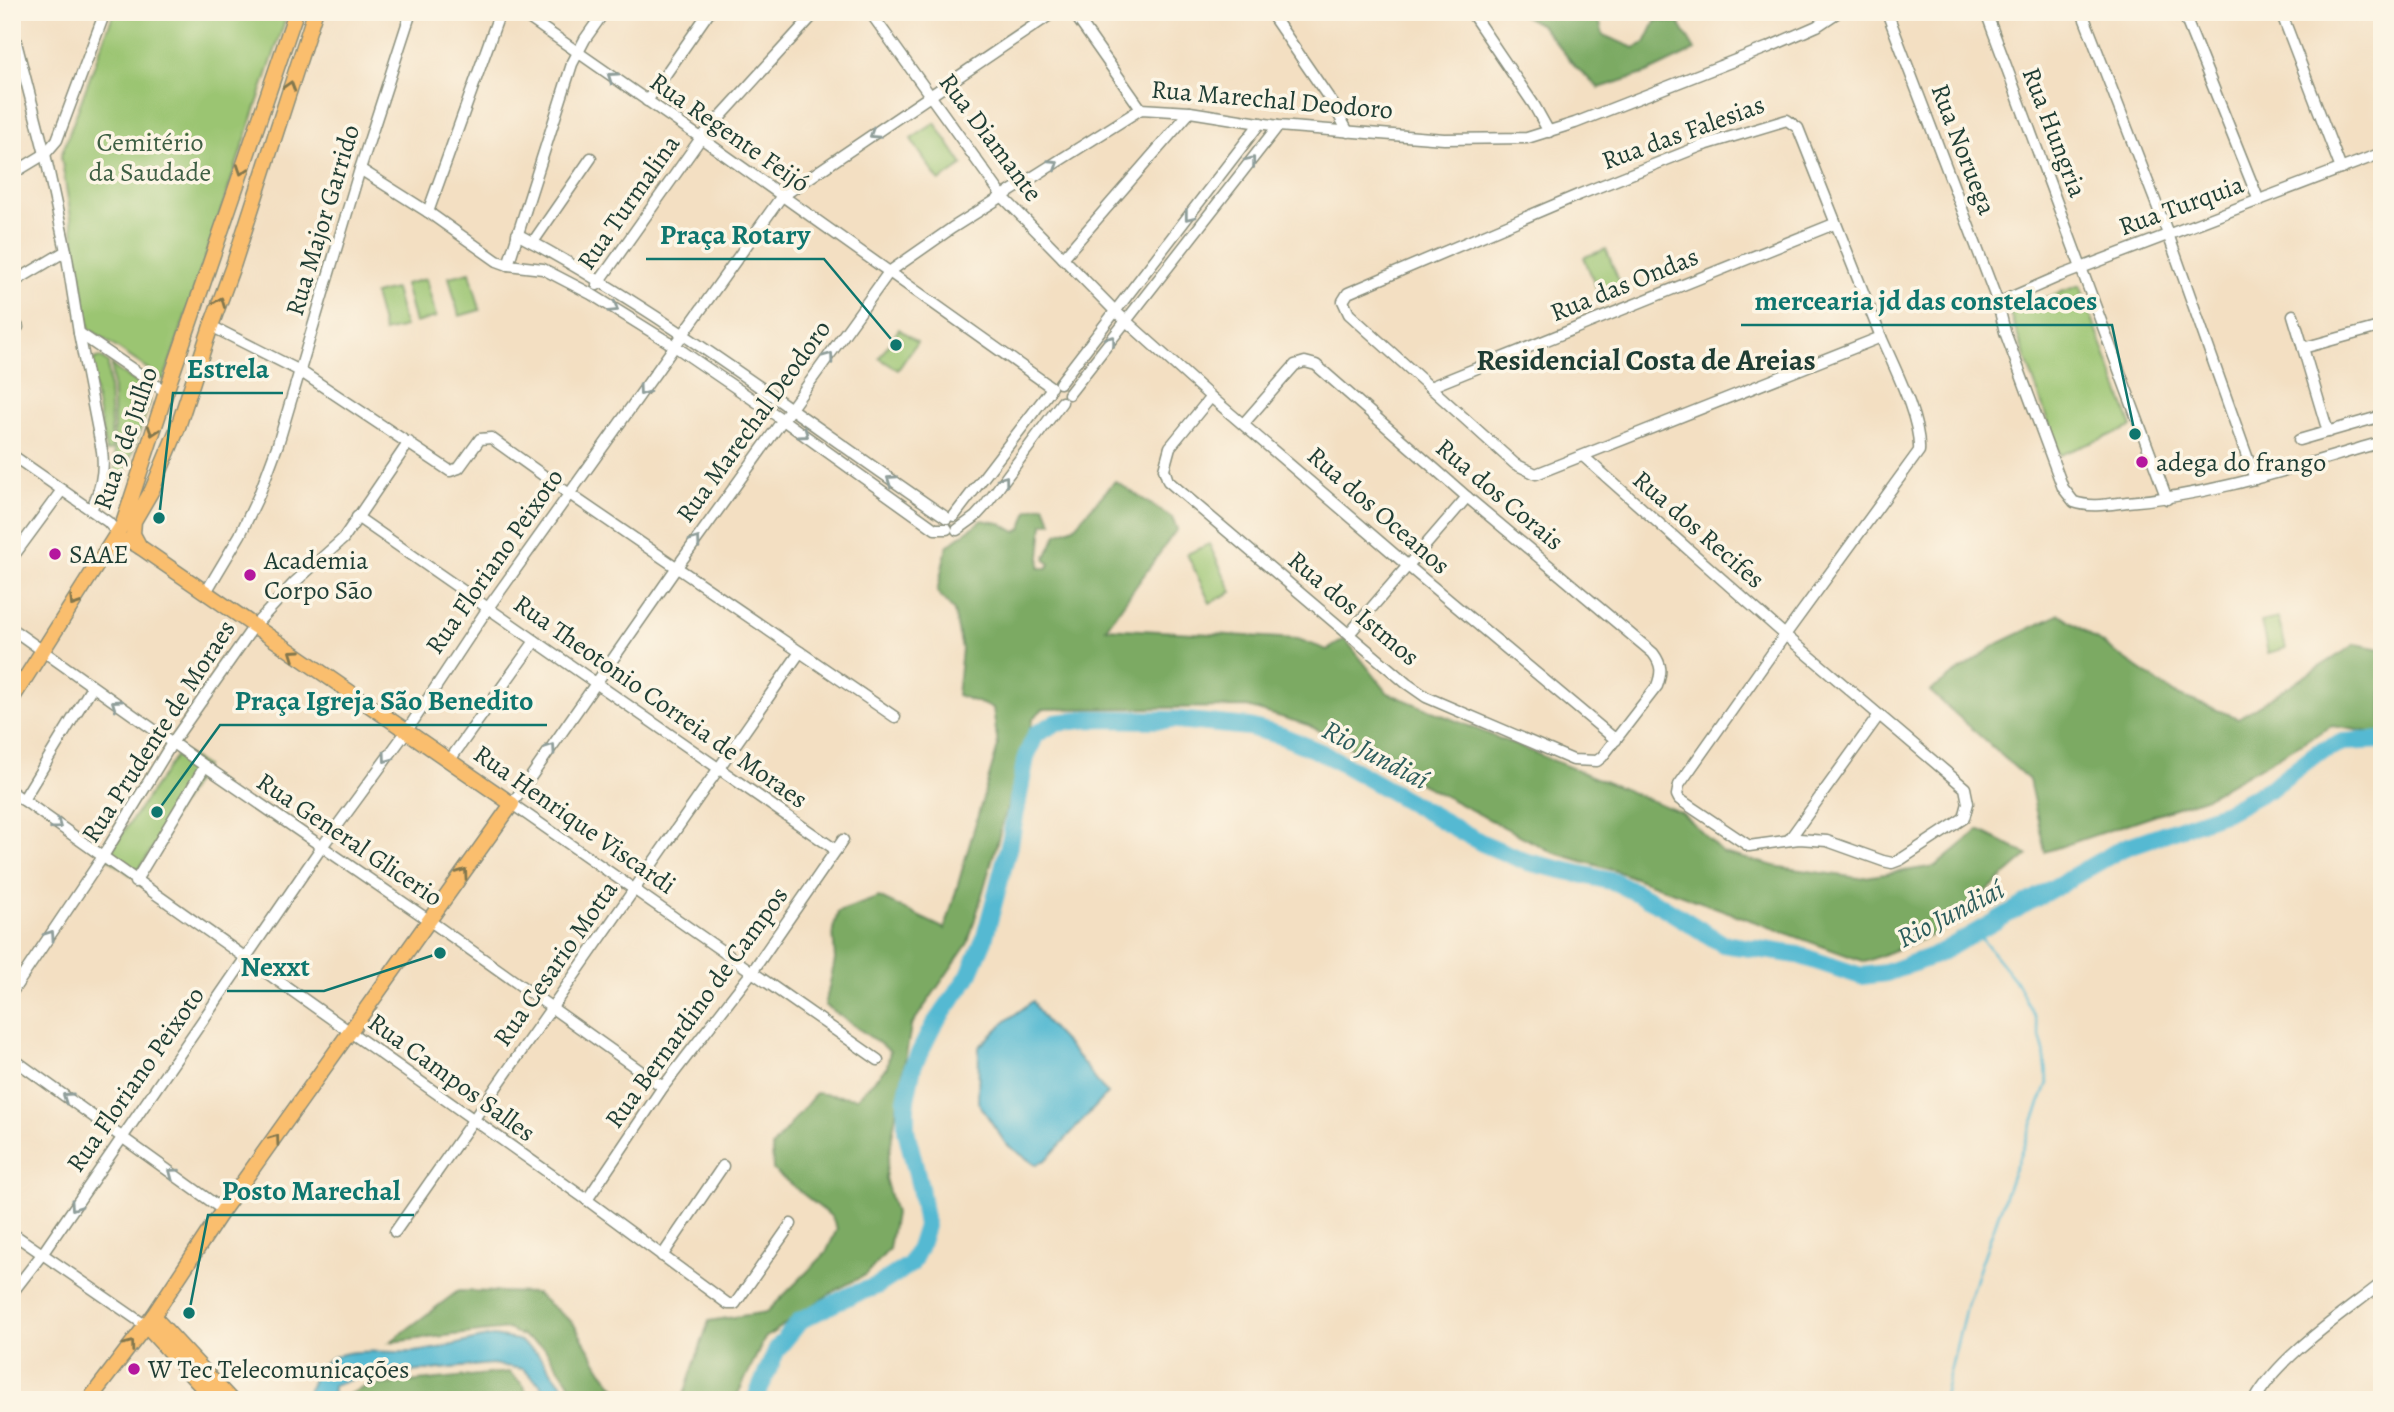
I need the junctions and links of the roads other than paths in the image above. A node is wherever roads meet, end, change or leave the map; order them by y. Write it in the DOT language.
graph roads {
  1 [pos="106,12"];
  2 [pos="296,12"];
  3 [pos="315,12"];
  4 [pos="411,12"];
  5 [pos="500,12"];
  6 [pos="520,12"];
  7 [pos="604,12"];
  8 [pos="709,12"];
  9 [pos="816,12"];
  10 [pos="870,12"];
  11 [pos="1054,12"];
  12 [pos="1073,12"];
  13 [pos="1270,12"];
  14 [pos="1471,12"];
  15 [pos="1838,12"];
  16 [pos="1887,12"];
  17 [pos="1986,12"];
  18 [pos="2082,12"];
  19 [pos="2183,12"];
  20 [pos="2281,12"];
  21 [pos="12,27"];
  22 [pos="578,52"];
  23 [pos="16,57"];
  24 [pos="931,96"];
  25 [pos="647,101"];
  26 [pos="1141,109"];
  27 [pos="1191,112"];
  28 [pos="1260,123"];
  29 [pos="1278,126"];
  30 [pos="1348,132"];
  31 [pos="1549,132"];
  32 [pos="701,138"];
  33 [pos="2382,153"];
  34 [pos="45,154"];
  35 [pos="591,158"];
  36 [pos="360,169"];
  37 [pos="2341,169"];
  38 [pos="12,174"];
  39 [pos="781,197"];
  40 [pos="1003,197"];
  41 [pos="2259,201"];
  42 [pos="428,212"];
  43 [pos="1834,224"];
  44 [pos="517,234"];
  45 [pos="2168,234"];
  46 [pos="533,242"];
  47 [pos="66,251"];
  48 [pos="1063,258"];
  49 [pos="508,265"];
  50 [pos="2082,267"];
  51 [pos="889,272"];
  52 [pos="599,281"];
  53 [pos="12,282"];
  54 [pos="591,294"];
  55 [pos="1998,303"];
  56 [pos="1115,311"];
  57 [pos="2293,315"];
  58 [pos="1126,321"];
  59 [pos="211,326"];
  60 [pos="2381,330"];
  61 [pos="79,333"];
  62 [pos="683,335"];
  63 [pos="1881,337"];
  64 [pos="676,347"];
  65 [pos="2303,348"];
  66 [pos="106,352"];
  67 [pos="85,364"];
  68 [pos="300,371"];
  69 [pos="1053,387"];
  70 [pos="1430,387"];
  71 [pos="166,392"];
  72 [pos="1211,397"];
  73 [pos="1066,398"];
  74 [pos="790,410"];
  75 [pos="2382,416"];
  76 [pos="783,420"];
  77 [pos="1244,424"];
  78 [pos="2328,432"];
  79 [pos="2299,440"];
  80 [pos="409,442"];
  81 [pos="2382,442"];
  82 [pos="12,455"];
  83 [pos="1584,457"];
  84 [pos="870,466"];
  85 [pos="159,476"];
  86 [pos="863,476"];
  87 [pos="2255,479"];
  88 [pos="62,490"];
  89 [pos="568,493"];
  90 [pos="1467,497"];
  91 [pos="2167,499"];
  92 [pos="91,510"];
  93 [pos="357,517"];
  94 [pos="949,521"];
  95 [pos="928,524"];
  96 [pos="118,529"];
  97 [pos="140,547"];
  98 [pos="12,558"];
  99 [pos="1408,566"];
  100 [pos="677,567"];
  101 [pos="206,592"];
  102 [pos="488,608"];
  103 [pos="254,626"];
  104 [pos="12,629"];
  105 [pos="1349,634"];
  106 [pos="1785,635"];
  107 [pos="535,641"];
  108 [pos="43,652"];
  109 [pos="800,652"];
  110 [pos="596,685"];
  111 [pos="92,687"];
  112 [pos="12,699"];
  113 [pos="1879,715"];
  114 [pos="895,717"];
  115 [pos="406,732"];
  116 [pos="1616,740"];
  117 [pos="173,743"];
  118 [pos="449,761"];
  119 [pos="205,766"];
  120 [pos="719,767"];
  121 [pos="12,792"];
  122 [pos="23,800"];
  123 [pos="512,804"];
  124 [pos="1789,840"];
  125 [pos="840,845"];
  126 [pos="321,848"];
  127 [pos="103,858"];
  128 [pos="135,882"];
  129 [pos="634,890"];
  130 [pos="430,921"];
  131 [pos="245,960"];
  132 [pos="752,972"];
  133 [pos="12,992"];
  134 [pos="552,1007"];
  135 [pos="351,1032"];
  136 [pos="12,1059"];
  137 [pos="878,1060"];
  138 [pos="663,1087"];
  139 [pos="472,1121"];
  140 [pos="122,1136"];
  141 [pos="723,1166"];
  142 [pos="587,1200"];
  143 [pos="223,1210"];
  144 [pos="791,1224"];
  145 [pos="395,1232"];
  146 [pos="12,1233"];
  147 [pos="43,1253"];
  148 [pos="662,1256"];
  149 [pos="2382,1283"];
  150 [pos="12,1293"];
  151 [pos="149,1320"];
  152 [pos="89,1400"];
  153 [pos="214,1400"];
  154 [pos="230,1400"];
  155 [pos="2255,1400"];
  1 -- 34 [label="street"];
  2 -- 71 [label="main road, Rua 9 de Julho, one-way"];
  59 -- 3 [label="main road, Rua 9 de Julho, one-way"];
  4 -- 36 [label="street, Rua Major Garrido"];
  5 -- 42 [label="street"];
  6 -- 22 [label="street, Rua Regente Feijó"];
  7 -- 22 [label="street"];
  8 -- 25 [label="street"];
  9 -- 32 [label="street, Rua Turmalina"];
  10 -- 24 [label="street, Rua Diamante"];
  11 -- 24 [label="street, Rua Floriano Peixoto"];
  12 -- 26 [label="street"];
  13 -- 30 [label="street"];
  14 -- 31 [label="street"];
  15 -- 31 [label="street, Rua Marechal Deodoro"];
  16 -- 55 [label="street, Rua Noruega"];
  17 -- 50 [label="street, Rua Hungria"];
  18 -- 45 [label="street"];
  19 -- 41 [label="street"];
  20 -- 37 [label="street"];
  21 -- 23 [label="street"];
  25 -- 22 [label="street, Rua Regente Feijó, one-way"];
  22 -- 44 [label="street"];
  23 -- 34 [label="street"];
  24 -- 39 [label="street, Rua Floriano Peixoto, one-way"];
  24 -- 40 [label="street, Rua Diamante"];
  25 -- 32 [label="street, Rua Regente Feijó"];
  26 -- 27 [label="street, Rua Marechal Deodoro"];
  40 -- 26 [label="street, Rua Marechal Deodoro, one-way"];
  27 -- 28 [label="street, Rua Marechal Deodoro"];
  27 -- 48 [label="street"];
  28 -- 29 [label="street, Rua Marechal Deodoro"];
  28 -- 56 [label="street, one-way"];
  29 -- 30 [label="street, Rua Marechal Deodoro"];
  58 -- 29 [label="street, one-way"];
  30 -- 31 [label="street, Rua Marechal Deodoro"];
  32 -- 39 [label="street, Rua Regente Feijó"];
  32 -- 52 [label="street, Rua Turmalina"];
  33 -- 37 [label="street, Rua Turquia"];
  34 -- 38 [label="street"];
  34 -- 47 [label="street"];
  35 -- 46 [label="street"];
  36 -- 42 [label="street"];
  36 -- 68 [label="street, Rua Major Garrido"];
  37 -- 41 [label="street, Rua Turquia"];
  39 -- 51 [label="street, Rua Regente Feijó"];
  39 -- 62 [label="street, Rua Floriano Peixoto"];
  40 -- 48 [label="street, Rua Diamante"];
  40 -- 51 [label="street, Rua Marechal Deodoro"];
  41 -- 45 [label="street, Rua Turquia"];
  42 -- 49 [label="street"];
  43 -- 63 [label="street, Rua das Falesias"];
  43 -- 70 [label="street, Rua das Ondas"];
  43 -- 70 [label="street, Rua das Falesias"];
  44 -- 46 [label="street"];
  44 -- 49 [label="street"];
  45 -- 50 [label="street, Rua Turquia"];
  45 -- 87 [label="street"];
  46 -- 52 [label="street"];
  47 -- 53 [label="street"];
  47 -- 61 [label="street"];
  48 -- 56 [label="street, Rua Diamante"];
  49 -- 54 [label="street"];
  50 -- 55 [label="street, Rua Turquia"];
  50 -- 91 [label="street, Rua Hungria"];
  51 -- 69 [label="street, Rua Regente Feijó"];
  74 -- 51 [label="street, Rua Marechal Deodoro, one-way"];
  52 -- 54 [label="street, Rua Turmalina"];
  52 -- 62 [label="street"];
  54 -- 64 [label="street, one-way"];
  55 -- 91 [label="street, Rua Noruega"];
  56 -- 58 [label="street, Rua dos Oceanos"];
  56 -- 69 [label="street"];
  57 -- 65 [label="street"];
  58 -- 72 [label="street, Rua dos Oceanos"];
  73 -- 58 [label="street, one-way"];
  59 -- 68 [label="street"];
  59 -- 85 [label="main road, Rua 9 de Julho"];
  60 -- 65 [label="street"];
  61 -- 66 [label="street"];
  61 -- 67 [label="street"];
  62 -- 64 [label="street, Rua Floriano Peixoto"];
  62 -- 74 [label="street"];
  63 -- 83 [label="street"];
  63 -- 106 [label="street, Rua das Falesias"];
  64 -- 76 [label="street"];
  64 -- 89 [label="street, Rua Floriano Peixoto, one-way"];
  65 -- 78 [label="street"];
  66 -- 67 [label="street"];
  66 -- 71 [label="street"];
  67 -- 92 [label="street"];
  68 -- 80 [label="street"];
  68 -- 101 [label="street, Rua Major Garrido"];
  69 -- 73 [label="street"];
  69 -- 73 [label="street"];
  69 -- 94 [label="street"];
  70 -- 83 [label="street"];
  71 -- 85 [label="main road"];
  71 -- 96 [label="main road, Rua 9 de Julho, one-way"];
  72 -- 77 [label="street, Rua dos Oceanos"];
  72 -- 105 [label="street, Rua dos Istmos"];
  94 -- 73 [label="street, one-way"];
  74 -- 76 [label="street, Rua Marechal Deodoro"];
  74 -- 84 [label="street"];
  75 -- 78 [label="street"];
  76 -- 86 [label="street, one-way"];
  100 -- 76 [label="street, Rua Marechal Deodoro, one-way"];
  77 -- 90 [label="street, Rua dos Corais"];
  77 -- 99 [label="street, Rua dos Oceanos"];
  78 -- 79 [label="street"];
  80 -- 89 [label="street"];
  80 -- 93 [label="street, Rua Prudente de Moraes"];
  81 -- 87 [label="street"];
  82 -- 88 [label="street"];
  83 -- 106 [label="street, Rua dos Recifes"];
  84 -- 86 [label="street"];
  94 -- 84 [label="street, one-way"];
  85 -- 96 [label="main road, Rua 9 de Julho"];
  86 -- 95 [label="street"];
  87 -- 91 [label="street"];
  88 -- 92 [label="street"];
  88 -- 98 [label="street"];
  89 -- 100 [label="street"];
  89 -- 102 [label="street, Rua Floriano Peixoto"];
  90 -- 99 [label="street"];
  90 -- 116 [label="street, Rua dos Corais"];
  92 -- 96 [label="street"];
  93 -- 102 [label="street, Rua Theotonio Correia de Moraes"];
  93 -- 103 [label="street, Rua Prudente de Moraes"];
  94 -- 95 [label="street"];
  94 -- 95 [label="street"];
  96 -- 97 [label="main road"];
  96 -- 97 [label="main road, Rua 9 de Julho"];
  96 -- 108 [label="main road, Rua 9 de Julho, one-way"];
  97 -- 101 [label="main road, Rua Henrique Viscardi"];
  99 -- 105 [label="street"];
  99 -- 116 [label="street, Rua dos Oceanos"];
  100 -- 109 [label="street"];
  100 -- 110 [label="street, Rua Marechal Deodoro"];
  101 -- 103 [label="main road, Rua Henrique Viscardi"];
  102 -- 107 [label="street, Rua Theotonio Correia de Moraes"];
  102 -- 115 [label="street, Rua Floriano Peixoto"];
  115 -- 103 [label="main road, Rua Henrique Viscardi, one-way"];
  103 -- 117 [label="street, Rua Prudente de Moraes"];
  104 -- 108 [label="street, Rua General Glicerio"];
  105 -- 116 [label="street, Rua dos Istmos"];
  106 -- 113 [label="street, Rua dos Recifes"];
  106 -- 124 [label="street"];
  107 -- 110 [label="street, Rua Theotonio Correia de Moraes"];
  107 -- 118 [label="street"];
  108 -- 111 [label="street, Rua General Glicerio"];
  108 -- 112 [label="main road, Rua 9 de Julho"];
  109 -- 114 [label="street"];
  109 -- 120 [label="street, Rua Cesario Motta"];
  110 -- 120 [label="street, Rua Theotonio Correia de Moraes"];
  123 -- 110 [label="street, Rua Marechal Deodoro, one-way"];
  117 -- 111 [label="street, Rua General Glicerio, one-way"];
  111 -- 122 [label="street"];
  113 -- 124 [label="street"];
  113 -- 124 [label="street, Rua dos Recifes"];
  115 -- 118 [label="main road, Rua Henrique Viscardi"];
  115 -- 126 [label="street, Rua Floriano Peixoto, one-way"];
  117 -- 119 [label="street, Rua General Glicerio"];
  117 -- 127 [label="street, Rua Prudente de Moraes"];
  118 -- 123 [label="main road, Rua Henrique Viscardi"];
  119 -- 126 [label="street, Rua General Glicerio"];
  119 -- 128 [label="street"];
  120 -- 125 [label="street, Rua Theotonio Correia de Moraes"];
  120 -- 129 [label="street, Rua Cesario Motta"];
  121 -- 122 [label="street, Rua Campos Salles"];
  122 -- 127 [label="street, Rua Campos Salles, one-way"];
  123 -- 129 [label="street, Rua Henrique Viscardi"];
  130 -- 123 [label="main road, Rua Marechal Deodoro, one-way"];
  125 -- 132 [label="street, Rua Bernardino de Campos"];
  126 -- 130 [label="street, Rua General Glicerio"];
  126 -- 131 [label="street, Rua Floriano Peixoto"];
  127 -- 128 [label="street, Rua Campos Salles"];
  133 -- 127 [label="street, Rua Prudente de Moraes, one-way"];
  128 -- 131 [label="street, Rua Campos Salles"];
  129 -- 132 [label="street, Rua Henrique Viscardi"];
  129 -- 134 [label="street, Rua Cesario Motta"];
  130 -- 134 [label="street, Rua General Glicerio"];
  130 -- 135 [label="main road, Rua Marechal Deodoro"];
  131 -- 135 [label="street, Rua Campos Salles"];
  131 -- 140 [label="street, Rua Floriano Peixoto"];
  132 -- 137 [label="street, Rua Henrique Viscardi"];
  132 -- 138 [label="street, Rua Bernardino de Campos"];
  134 -- 138 [label="street, Rua General Glicerio"];
  134 -- 139 [label="street, Rua Cesario Motta"];
  135 -- 139 [label="street, Rua Campos Salles"];
  143 -- 135 [label="main road, Rua Marechal Deodoro, one-way"];
  140 -- 136 [label="street, one-way"];
  138 -- 142 [label="street, Rua Bernardino de Campos"];
  139 -- 142 [label="street, Rua Campos Salles"];
  139 -- 145 [label="street, Rua Cesario Motta"];
  143 -- 140 [label="street, one-way"];
  140 -- 147 [label="street, Rua Floriano Peixoto, one-way"];
  141 -- 148 [label="street"];
  142 -- 148 [label="street, Rua Campos Salles"];
  143 -- 151 [label="main road, Rua Marechal Deodoro"];
  144 -- 148 [label="street, Rua Campos Salles"];
  146 -- 147 [label="street"];
  147 -- 150 [label="street, Rua Floriano Peixoto"];
  147 -- 151 [label="street"];
  149 -- 155 [label="street"];
  152 -- 151 [label="main road, Rua Marechal Deodoro, one-way"];
  151 -- 153 [label="main road"];
  151 -- 154 [label="main road"];
}
